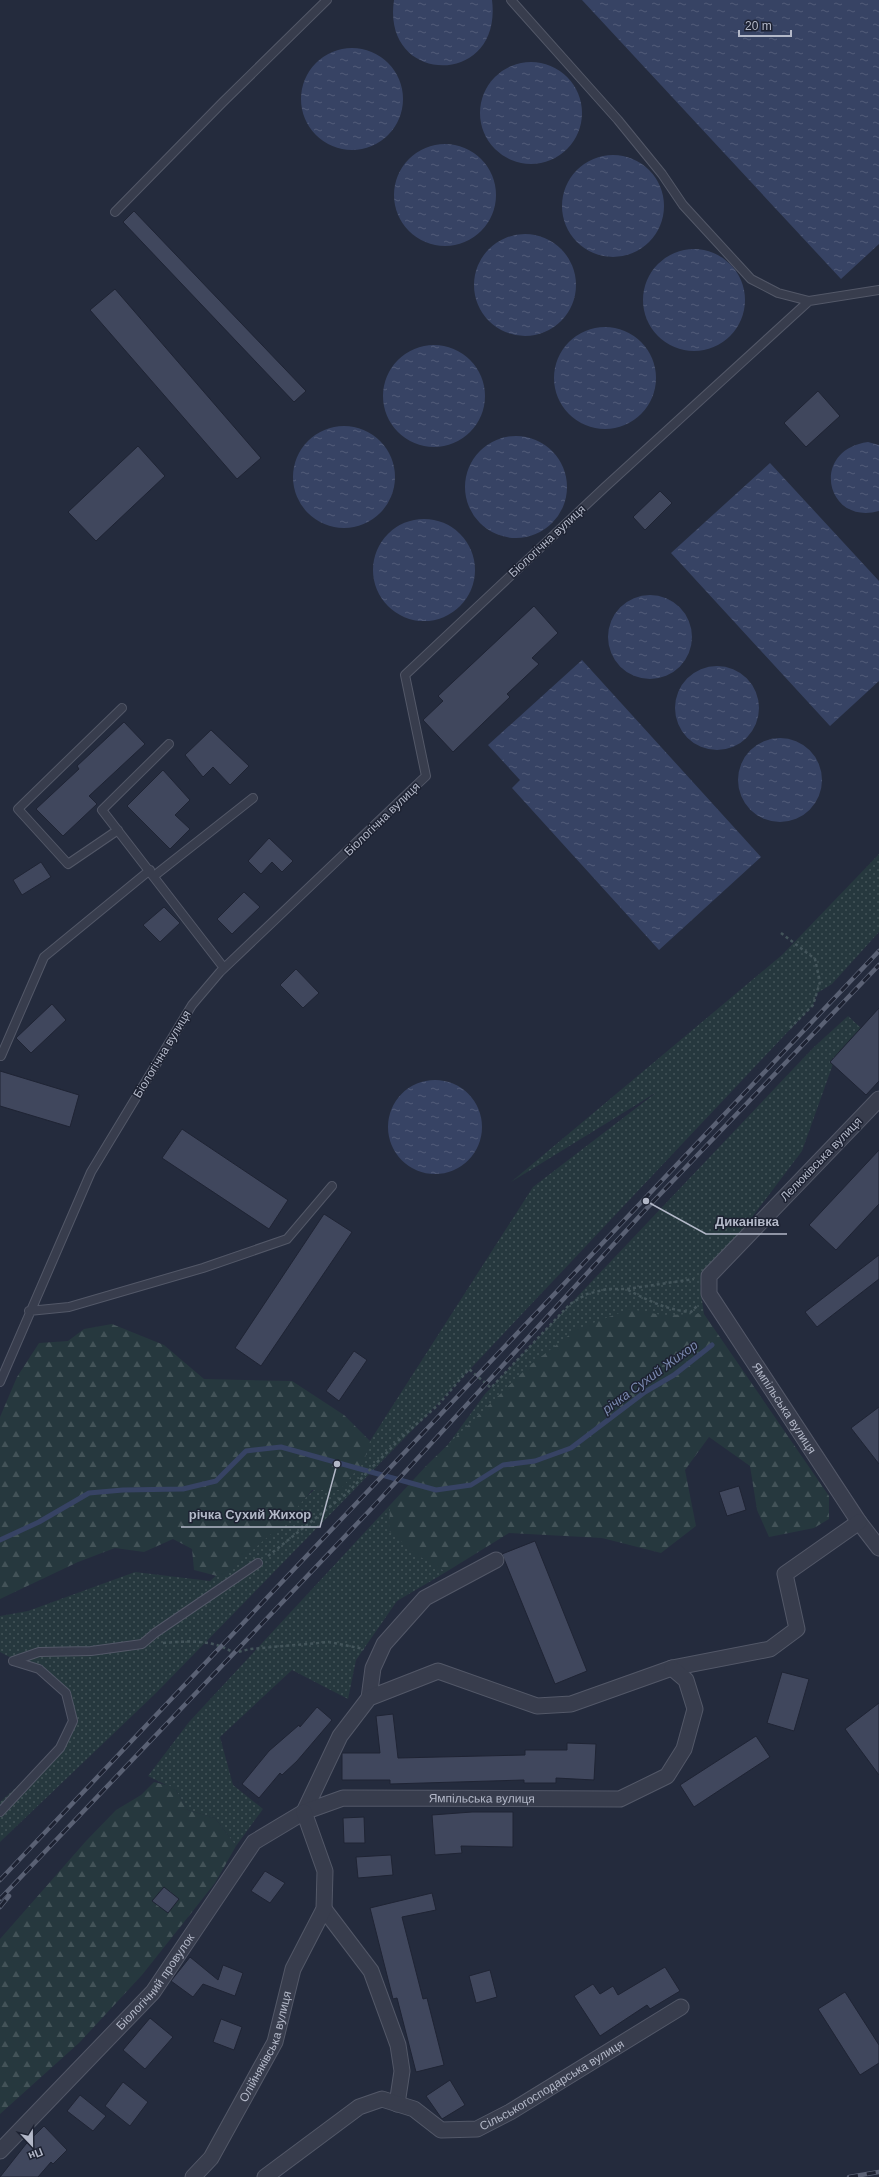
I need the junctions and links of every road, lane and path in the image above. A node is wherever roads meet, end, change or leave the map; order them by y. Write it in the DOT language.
graph roads {
  1 [pos="327,0"];
  2 [pos="511,0"];
  3 [pos="116,212"];
  4 [pos="879,290"];
  5 [pos="810,301"];
  6 [pos="122,708"];
  7 [pos="169,744"];
  8 [pos="254,798"];
  9 [pos="118,830"];
  10 [pos="152,873"];
  11 [pos="781,933"];
  12 [pos="224,968"];
  13 [pos="790,1028"];
  14 [pos="1,1056"];
  15 [pos="879,1099"];
  16 [pos="332,1186"];
  17 [pos="709,1276"];
  18 [pos="627,1289"];
  19 [pos="709,1294"];
  20 [pos="29,1311"];
  21 [pos="0,1382"];
  22 [pos="859,1522"];
  23 [pos="879,1548"];
  24 [pos="496,1560"];
  25 [pos="258,1563"];
  26 [pos="142,1644"];
  27 [pos="371,1650"];
  28 [pos="672,1668"];
  29 [pos="369,1698"];
  30 [pos="0,1812"];
  31 [pos="304,1812"];
  32 [pos="324,1909"];
  33 [pos="681,2007"];
  34 [pos="396,2104"];
  35 [pos="0,2151"];
  36 [pos="193,2177"];
  37 [pos="265,2177"];
  1 -- 3 [label="lane"];
  2 -- 5 [label="lane"];
  4 -- 5 [label="lane"];
  5 -- 12 [label="lane, Біологічна вулиця"];
  6 -- 9 [label="lane"];
  7 -- 9 [label="lane"];
  8 -- 10 [label="lane"];
  9 -- 10 [label="lane"];
  10 -- 12 [label="lane"];
  10 -- 14 [label="lane"];
  11 -- 13 [label="path"];
  12 -- 20 [label="lane, Біологічна вулиця"];
  15 -- 17 [label="street, Лелюківська вулиця"];
  16 -- 20 [label="lane"];
  17 -- 18 [label="path"];
  17 -- 19 [label="street"];
  18 -- 19 [label="path"];
  18 -- 25 [label="path"];
  19 -- 22 [label="street, Ямпільська вулиця"];
  20 -- 21 [label="lane, Біологічна вулиця"];
  22 -- 23 [label="street, Ямпільська вулиця"];
  22 -- 28 [label="street"];
  24 -- 29 [label="street"];
  25 -- 26 [label="lane"];
  26 -- 27 [label="path"];
  26 -- 30 [label="lane"];
  28 -- 29 [label="street"];
  28 -- 31 [label="street, Ямпільська вулиця"];
  29 -- 31 [label="street"];
  31 -- 32 [label="street, Олійняківська вулиця"];
  31 -- 35 [label="street, Біологічний провулок"];
  32 -- 34 [label="street"];
  32 -- 36 [label="street, Олійняківська вулиця"];
  33 -- 34 [label="street, Сільськогосподарська вулиця"];
  34 -- 37 [label="street, Сільськогосподарська вулиця"];
}
